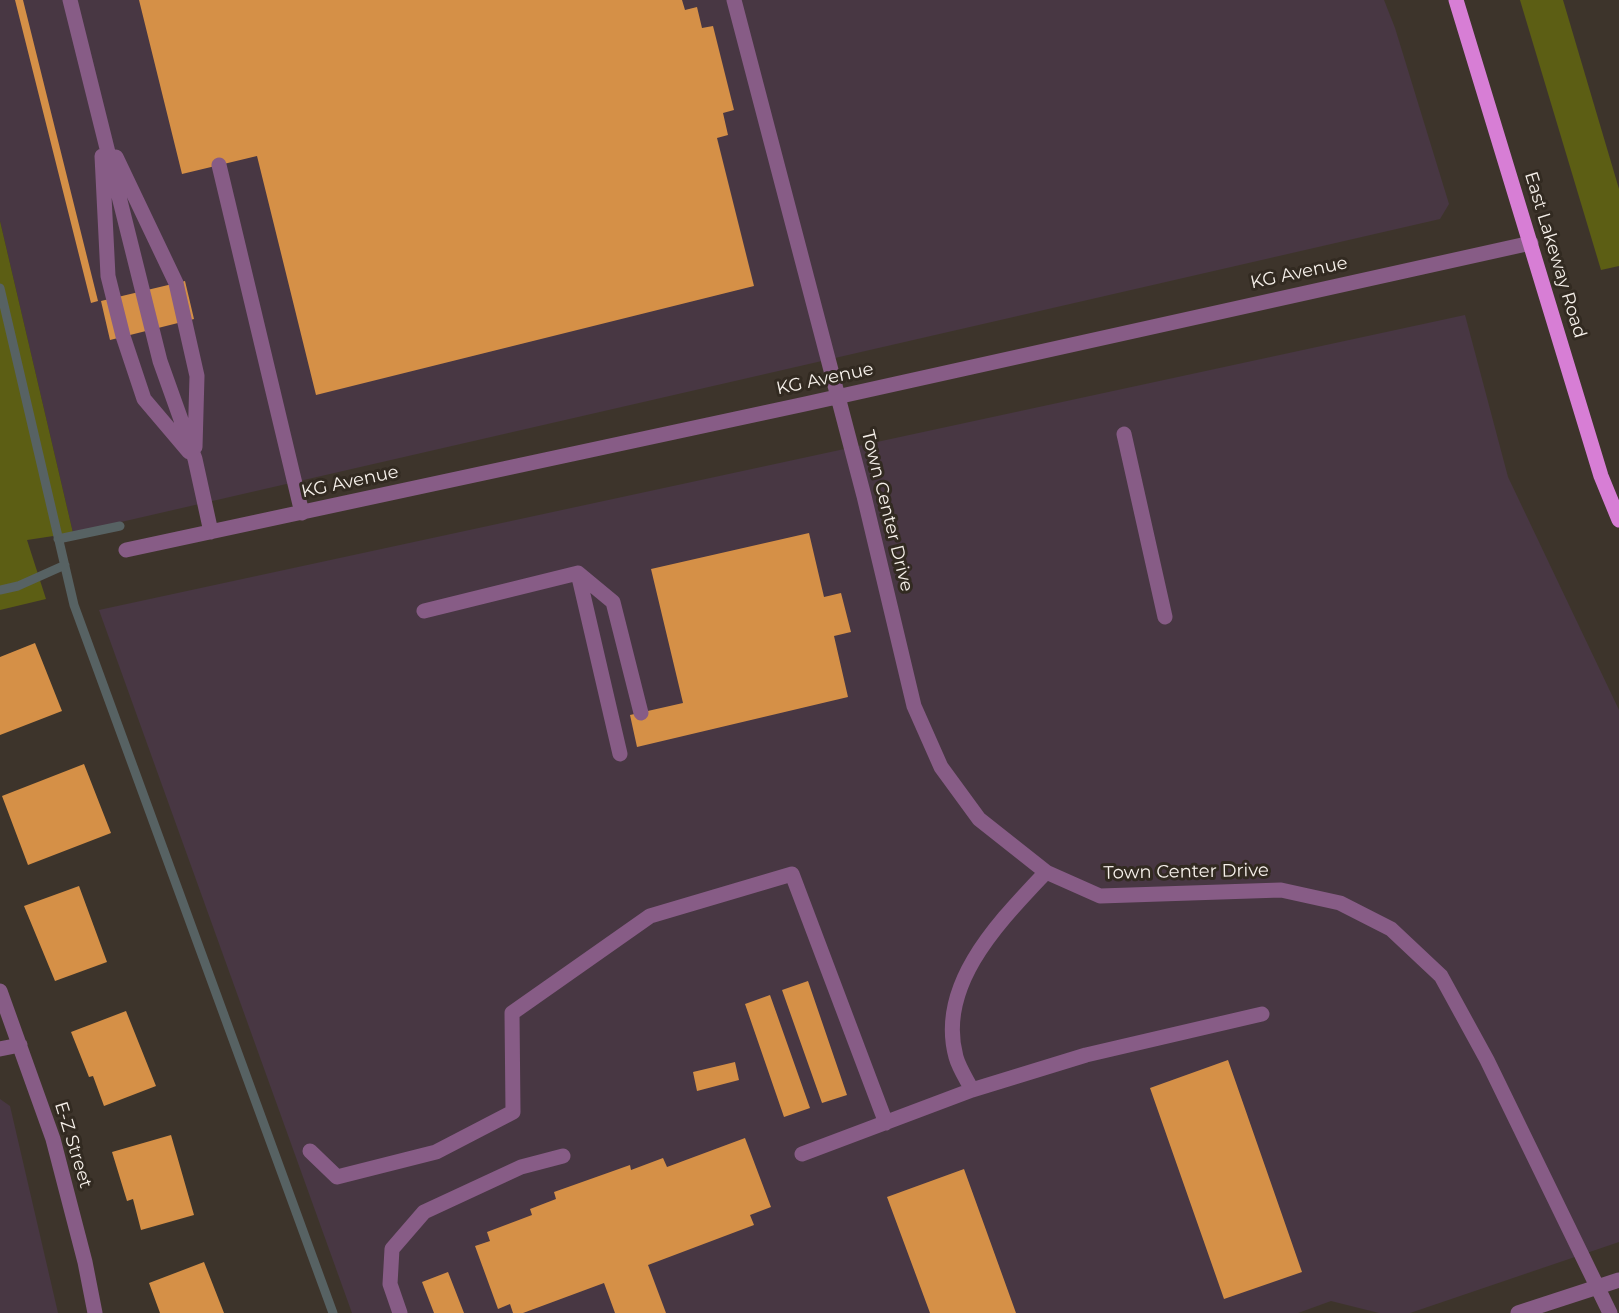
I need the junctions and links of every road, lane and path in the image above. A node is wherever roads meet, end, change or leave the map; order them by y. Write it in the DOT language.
graph roads {
  1 [pos="70,0"];
  2 [pos="734,0"];
  3 [pos="1456,0"];
  4 [pos="100,124"];
  5 [pos="219,165"];
  6 [pos="1532,243"];
  7 [pos="838,396"];
  8 [pos="1124,434"];
  9 [pos="195,459"];
  10 [pos="302,513"];
  11 [pos="1619,520"];
  12 [pos="212,532"];
  13 [pos="126,550"];
  14 [pos="578,573"];
  15 [pos="424,611"];
  16 [pos="1165,617"];
  17 [pos="641,712"];
  18 [pos="620,754"];
  19 [pos="1046,872"];
  20 [pos="0,992"];
  21 [pos="1262,1014"];
  22 [pos="20,1045"];
  23 [pos="0,1049"];
  24 [pos="972,1090"];
  25 [pos="886,1123"];
  26 [pos="310,1151"];
  27 [pos="802,1154"];
  28 [pos="563,1156"];
  29 [pos="1619,1280"];
  30 [pos="1598,1288"];
  31 [pos="96,1313"];
  32 [pos="399,1313"];
  33 [pos="1518,1313"];
  34 [pos="1610,1313"];
  1 -- 4 [label="street"];
  2 -- 7 [label="street, Town Center Drive"];
  3 -- 6 [label="main road, East Lakeway Road"];
  4 -- 9 [label="street"];
  4 -- 9 [label="street"];
  4 -- 9 [label="street"];
  5 -- 10 [label="street"];
  6 -- 7 [label="street, KG Avenue"];
  6 -- 11 [label="main road, East Lakeway Road"];
  7 -- 10 [label="street, KG Avenue"];
  7 -- 19 [label="street, Town Center Drive"];
  8 -- 16 [label="street"];
  9 -- 12 [label="street"];
  10 -- 12 [label="street, KG Avenue"];
  12 -- 13 [label="street, KG Avenue"];
  14 -- 15 [label="street"];
  14 -- 17 [label="street"];
  14 -- 18 [label="street"];
  19 -- 24 [label="street"];
  19 -- 30 [label="street, Town Center Drive"];
  20 -- 22 [label="street, E-Z Street"];
  21 -- 24 [label="street"];
  22 -- 23 [label="street"];
  22 -- 31 [label="street, E-Z Street"];
  24 -- 25 [label="street"];
  25 -- 26 [label="street"];
  25 -- 27 [label="street"];
  28 -- 32 [label="street"];
  29 -- 30 [label="street"];
  30 -- 33 [label="street"];
  30 -- 34 [label="street, Town Center Drive"];
}
